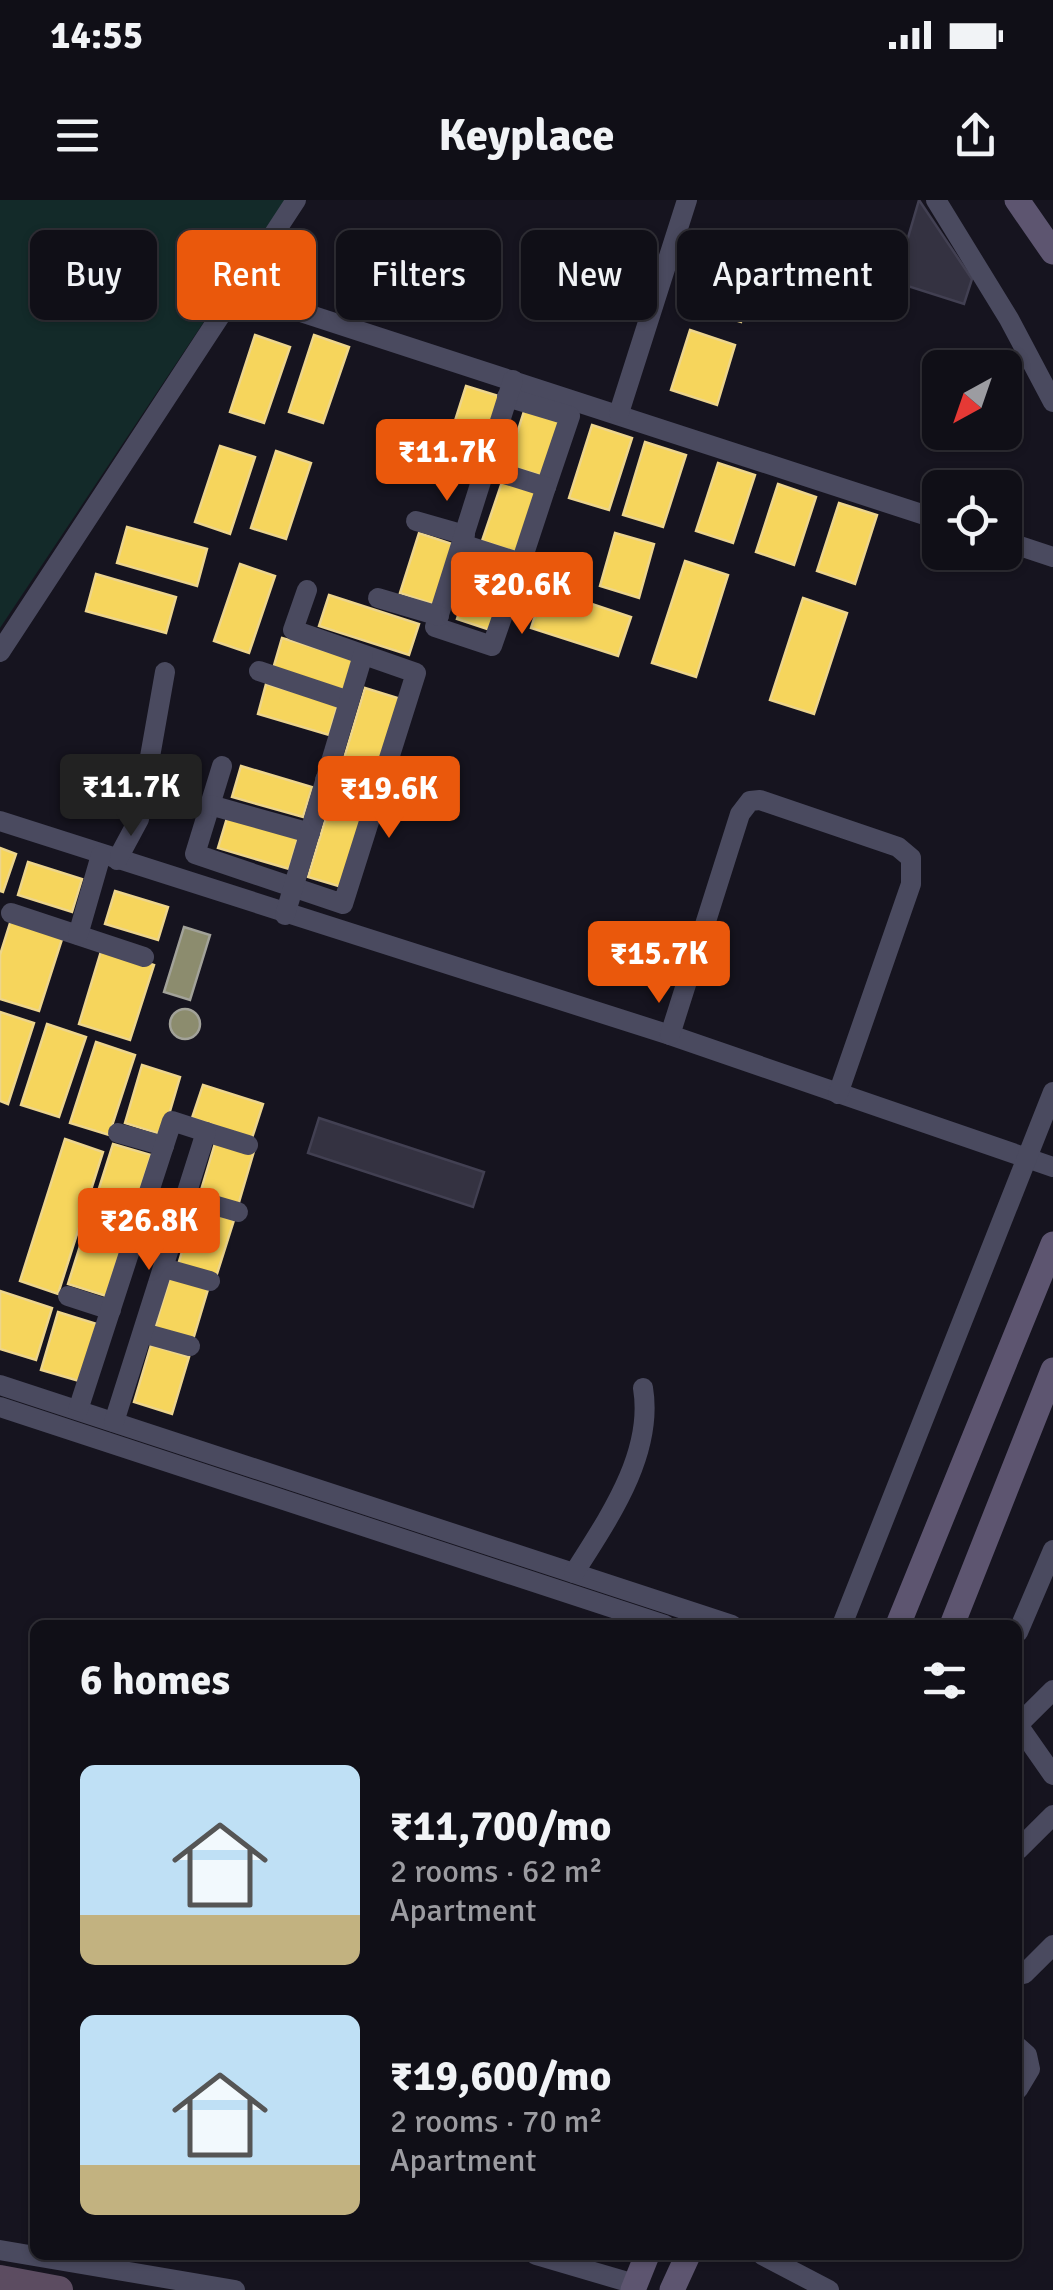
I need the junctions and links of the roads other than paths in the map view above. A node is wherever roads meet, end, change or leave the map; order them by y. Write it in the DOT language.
graph roads {
  1 [pos="296,200"];
  2 [pos="687,200"];
  3 [pos="936,200"];
  4 [pos="1017,200"];
  5 [pos="275,230"];
  6 [pos="1053,252"];
  7 [pos="316,319"];
  8 [pos="214,320"];
  9 [pos="510,388"];
  10 [pos="1053,402"];
  11 [pos="619,413"];
  12 [pos="454,458"];
  13 [pos="485,469"];
  14 [pos="546,488"];
  15 [pos="922,514"];
  16 [pos="416,521"];
  17 [pos="463,540"];
  18 [pos="1022,547"];
  19 [pos="1053,557"];
  20 [pos="521,564"];
  21 [pos="306,590"];
  22 [pos="378,598"];
  23 [pos="439,616"];
  24 [pos="0,652"];
  25 [pos="363,655"];
  26 [pos="259,670"];
  27 [pos="165,672"];
  28 [pos="349,701"];
  29 [pos="222,766"];
  30 [pos="326,780"];
  31 [pos="377,795"];
  32 [pos="210,805"];
  33 [pos="0,820"];
  34 [pos="310,833"];
  35 [pos="109,858"];
  36 [pos="294,886"];
  37 [pos="11,913"];
  38 [pos="285,915"];
  39 [pos="78,935"];
  40 [pos="144,957"];
  41 [pos="670,1035"];
  42 [pos="1053,1092"];
  43 [pos="838,1094"];
  44 [pos="206,1132"];
  45 [pos="118,1133"];
  46 [pos="248,1145"];
  47 [pos="164,1146"];
  48 [pos="1030,1159"];
  49 [pos="1053,1167"];
  50 [pos="186,1198"];
  51 [pos="90,1211"];
  52 [pos="238,1212"];
  53 [pos="137,1228"];
  54 [pos="1053,1244"];
  55 [pos="126,1262"];
  56 [pos="163,1271"];
  57 [pos="210,1281"];
  58 [pos="68,1296"];
  59 [pos="111,1310"];
  60 [pos="143,1333"];
  61 [pos="190,1346"];
  62 [pos="1053,1370"];
  63 [pos="0,1385"];
  64 [pos="643,1388"];
  65 [pos="0,1407"];
  66 [pos="78,1410"];
  67 [pos="114,1422"];
  68 [pos="1053,1550"];
  69 [pos="574,1573"];
  70 [pos="650,1620"];
  71 [pos="717,1620"];
  72 [pos="844,1620"];
  73 [pos="900,1620"];
  74 [pos="954,1620"];
  75 [pos="1022,1623"];
  76 [pos="1053,1690"];
  77 [pos="1022,1720"];
  78 [pos="1022,1730"];
  79 [pos="1053,1775"];
  80 [pos="1053,1815"];
  81 [pos="1022,1846"];
  82 [pos="1053,1945"];
  83 [pos="1024,1974"];
  84 [pos="1022,2051"];
  85 [pos="1022,2082"];
  86 [pos="0,2250"];
  87 [pos="30,2255"];
  88 [pos="58,2260"];
  89 [pos="551,2260"];
  90 [pos="645,2260"];
  91 [pos="686,2260"];
  92 [pos="689,2260"];
  93 [pos="772,2260"];
  94 [pos="0,2278"];
  95 [pos="634,2287"];
  96 [pos="59,2290"];
  97 [pos="234,2290"];
  98 [pos="672,2290"];
  99 [pos="692,2290"];
  100 [pos="829,2290"];
  1 -- 5 [label="street"];
  2 -- 11 [label="street"];
  3 -- 10 [label="street"];
  4 -- 6 [label="main road"];
  7 -- 9 [label="street"];
  8 -- 24 [label="street"];
  9 -- 11 [label="street"];
  9 -- 13 [label="street"];
  9 -- 14 [label="street"];
  11 -- 15 [label="street"];
  12 -- 13 [label="street"];
  13 -- 14 [label="street"];
  13 -- 17 [label="street"];
  14 -- 20 [label="street"];
  16 -- 17 [label="street"];
  17 -- 20 [label="street"];
  17 -- 23 [label="street"];
  18 -- 19 [label="street"];
  20 -- 23 [label="street"];
  21 -- 25 [label="street"];
  22 -- 23 [label="street"];
  25 -- 28 [label="street"];
  25 -- 31 [label="street"];
  26 -- 28 [label="street"];
  27 -- 35 [label="street"];
  28 -- 30 [label="street"];
  29 -- 32 [label="street"];
  30 -- 31 [label="street"];
  30 -- 34 [label="street"];
  31 -- 36 [label="street"];
  32 -- 34 [label="street"];
  32 -- 36 [label="street"];
  33 -- 35 [label="street"];
  34 -- 36 [label="street"];
  35 -- 38 [label="street"];
  35 -- 39 [label="street"];
  36 -- 38 [label="street"];
  37 -- 39 [label="street"];
  38 -- 41 [label="street"];
  39 -- 40 [label="street"];
  41 -- 43 [label="street"];
  41 -- 43 [label="street"];
  42 -- 48 [label="street"];
  43 -- 48 [label="street"];
  44 -- 46 [label="street"];
  44 -- 47 [label="street"];
  44 -- 50 [label="street"];
  45 -- 47 [label="street"];
  47 -- 53 [label="street"];
  48 -- 49 [label="street"];
  48 -- 72 [label="street"];
  50 -- 52 [label="street"];
  50 -- 56 [label="street"];
  51 -- 53 [label="street"];
  53 -- 55 [label="street"];
  54 -- 73 [label="main road"];
  55 -- 56 [label="street"];
  55 -- 59 [label="street"];
  56 -- 57 [label="street"];
  56 -- 60 [label="street"];
  58 -- 59 [label="street"];
  59 -- 66 [label="street"];
  60 -- 61 [label="street"];
  60 -- 67 [label="street"];
  62 -- 74 [label="main road"];
  63 -- 66 [label="street"];
  64 -- 69 [label="street"];
  65 -- 70 [label="street"];
  66 -- 67 [label="street"];
  67 -- 69 [label="street"];
  68 -- 75 [label="street"];
  69 -- 71 [label="street"];
  76 -- 77 [label="street"];
  78 -- 79 [label="street"];
  80 -- 81 [label="street"];
  82 -- 83 [label="street"];
  84 -- 85 [label="street"];
  86 -- 87 [label="street"];
  88 -- 97 [label="street"];
  89 -- 95 [label="street"];
  90 -- 95 [label="main road"];
  91 -- 98 [label="main road"];
  92 -- 99 [label="main road"];
  93 -- 100 [label="street"];
  94 -- 96 [label="highway"];
}
